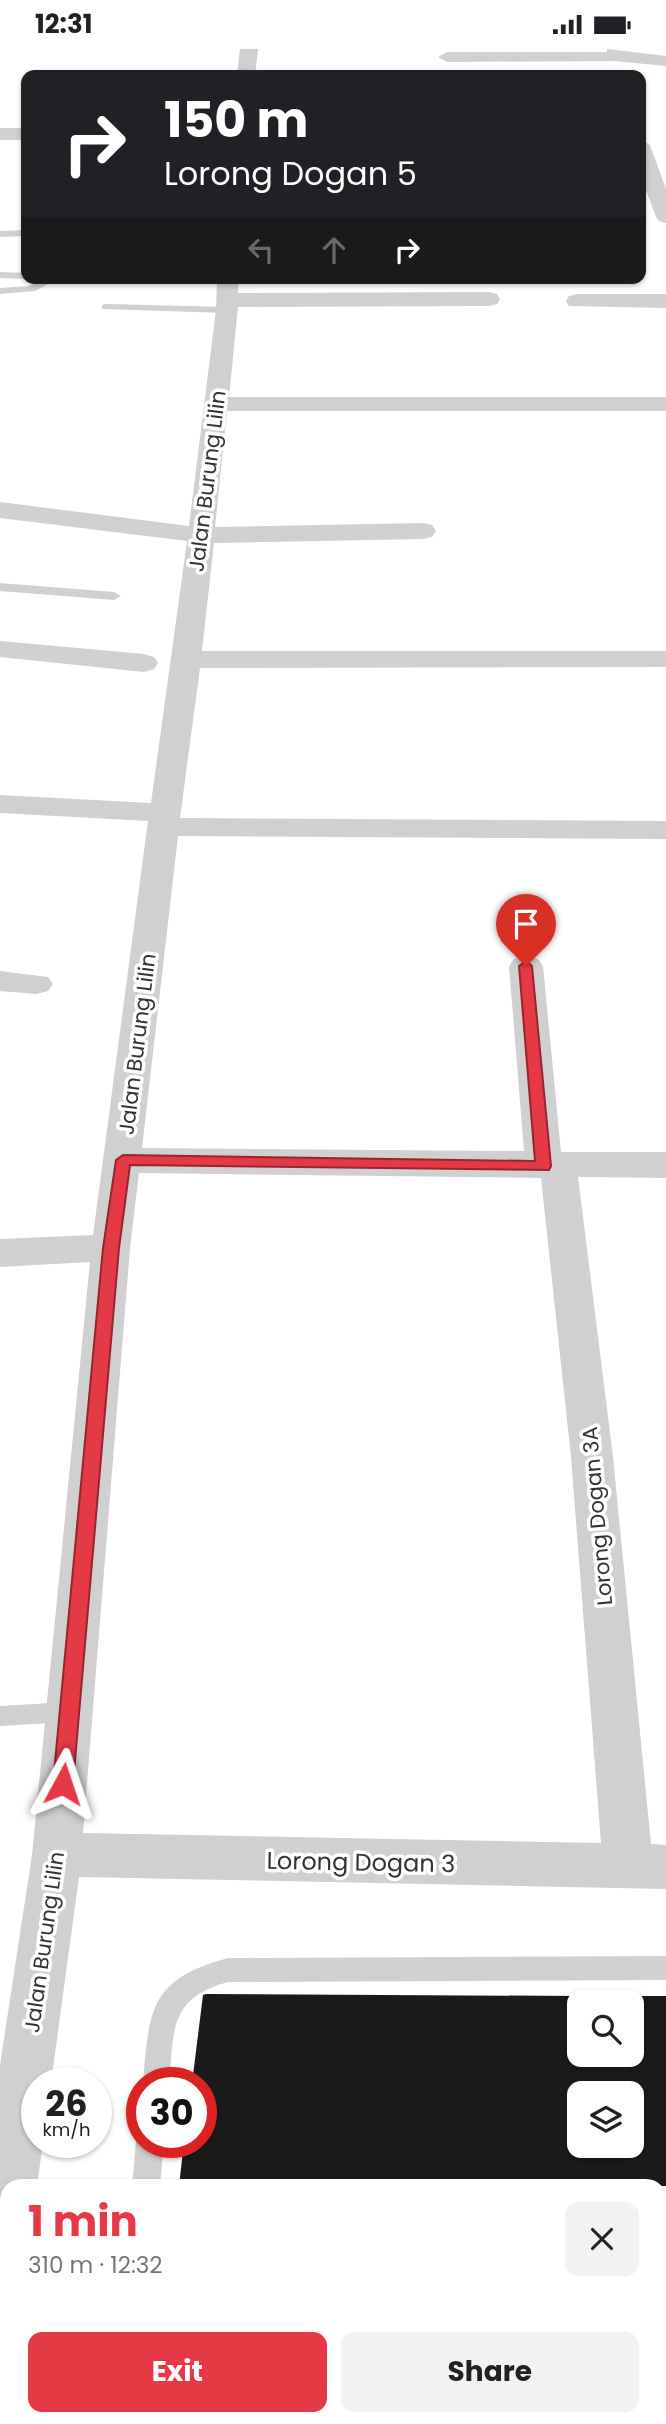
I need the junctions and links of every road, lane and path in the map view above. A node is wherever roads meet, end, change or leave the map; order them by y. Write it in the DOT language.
graph roads {
  1 [pos="249,49"];
  2 [pos="615,53"];
  3 [pos="447,57"];
  4 [pos="666,61"];
  5 [pos="515,67"];
  6 [pos="247,70"];
  7 [pos="0,134"];
  8 [pos="21,134"];
  9 [pos="646,140"];
  10 [pos="666,217"];
  11 [pos="21,233"];
  12 [pos="0,234"];
  13 [pos="0,265"];
  14 [pos="21,266"];
  15 [pos="0,275"];
  16 [pos="21,276"];
  17 [pos="42,284"];
  18 [pos="0,291"];
  19 [pos="227,296"];
  20 [pos="489,299"];
  21 [pos="577,301"];
  22 [pos="666,301"];
  23 [pos="106,307"];
  24 [pos="216,404"];
  25 [pos="666,404"];
  26 [pos="0,510"];
  27 [pos="423,531"];
  28 [pos="200,535"];
  29 [pos="0,587"];
  30 [pos="114,596"];
  31 [pos="0,649"];
  32 [pos="666,659"];
  33 [pos="187,660"];
  34 [pos="145,663"];
  35 [pos="0,804"];
  36 [pos="164,820"];
  37 [pos="666,830"];
  38 [pos="526,966"];
  39 [pos="0,981"];
  40 [pos="36,983"];
  41 [pos="123,1160"];
  42 [pos="666,1165"];
  43 [pos="551,1166"];
  44 [pos="111,1248"];
  45 [pos="0,1253"];
  46 [pos="69,1712"];
  47 [pos="0,1716"];
  48 [pos="57,1856"];
  49 [pos="647,1867"];
  50 [pos="666,1968"];
  51 [pos="158,2067"];
  52 [pos="149,2158"];
  53 [pos="10,2179"];
  54 [pos="147,2179"];
  1 -- 6 [label="street"];
  2 -- 4 [label="street"];
  2 -- 5 [label="street"];
  3 -- 5 [label="street"];
  7 -- 8 [label="street"];
  9 -- 10 [label="street"];
  11 -- 12 [label="lane"];
  13 -- 14 [label="lane"];
  15 -- 16 [label="lane"];
  17 -- 18 [label="lane"];
  19 -- 20 [label="street"];
  19 -- 23 [label="lane"];
  19 -- 24 [label="street, Jalan Burung Lilin"];
  21 -- 22 [label="street"];
  24 -- 25 [label="street"];
  24 -- 28 [label="street, Jalan Burung Lilin"];
  26 -- 28 [label="street"];
  27 -- 28 [label="street"];
  28 -- 33 [label="street, Jalan Burung Lilin"];
  29 -- 30 [label="lane"];
  31 -- 34 [label="street"];
  32 -- 33 [label="street"];
  33 -- 36 [label="street, Jalan Burung Lilin"];
  35 -- 36 [label="street"];
  36 -- 37 [label="street"];
  36 -- 41 [label="street, Jalan Burung Lilin"];
  38 -- 43 [label="street, Lorong Dogan 3A"];
  39 -- 40 [label="street"];
  41 -- 43 [label="street"];
  41 -- 44 [label="street, Jalan Burung Lilin"];
  42 -- 43 [label="street"];
  43 -- 49 [label="street, Lorong Dogan 3A"];
  44 -- 45 [label="street"];
  44 -- 46 [label="street, Jalan Burung Lilin"];
  46 -- 47 [label="lane"];
  46 -- 48 [label="street, Jalan Burung Lilin"];
  48 -- 49 [label="street, Lorong Dogan 3"];
  48 -- 53 [label="street, Jalan Burung Lilin"];
  50 -- 51 [label="lane"];
  52 -- 54 [label="lane"];
}
